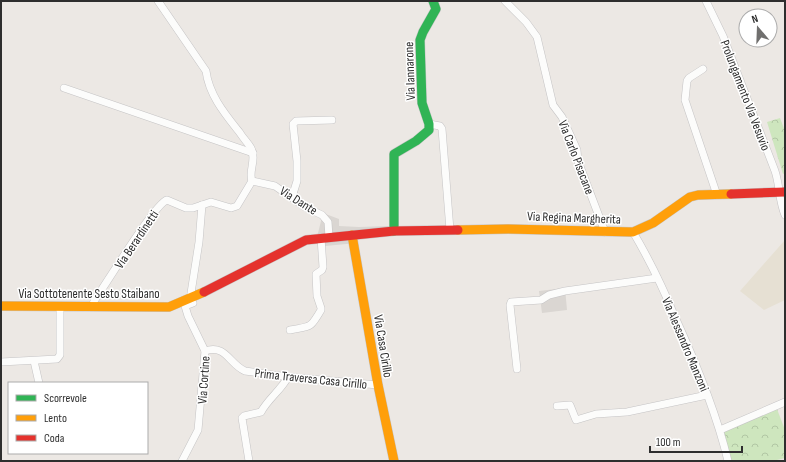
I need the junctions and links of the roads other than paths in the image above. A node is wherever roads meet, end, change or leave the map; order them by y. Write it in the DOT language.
graph roads {
  1 [pos="158,1"];
  2 [pos="433,1"];
  3 [pos="505,1"];
  4 [pos="706,1"];
  5 [pos="703,69"];
  6 [pos="64,88"];
  7 [pos="332,120"];
  8 [pos="429,124"];
  9 [pos="253,154"];
  10 [pos="252,181"];
  11 [pos="783,192"];
  12 [pos="717,194"];
  13 [pos="292,197"];
  14 [pos="202,205"];
  15 [pos="785,215"];
  16 [pos="450,230"];
  17 [pos="394,232"];
  18 [pos="605,232"];
  19 [pos="633,232"];
  20 [pos="352,235"];
  21 [pos="325,237"];
  22 [pos="231,278"];
  23 [pos="657,278"];
  24 [pos="191,299"];
  25 [pos="1,306"];
  26 [pos="60,306"];
  27 [pos="92,307"];
  28 [pos="290,330"];
  29 [pos="205,351"];
  30 [pos="34,361"];
  31 [pos="1,362"];
  32 [pos="518,369"];
  33 [pos="288,377"];
  34 [pos="39,382"];
  35 [pos="378,385"];
  36 [pos="707,395"];
  37 [pos="785,402"];
  38 [pos="557,406"];
  39 [pos="720,430"];
  40 [pos="182,461"];
  41 [pos="249,461"];
  42 [pos="394,461"];
  43 [pos="728,461"];
  1 -- 9 [label="street"];
  2 -- 8 [label="street, Via Iannarone"];
  3 -- 18 [label="street, Via Carlo Pisacane"];
  4 -- 11 [label="street, Prolungamento Via Vesuvio"];
  5 -- 12 [label="street"];
  6 -- 9 [label="street"];
  7 -- 13 [label="street"];
  8 -- 16 [label="street"];
  8 -- 17 [label="street"];
  9 -- 10 [label="street"];
  10 -- 13 [label="street, Via Dante"];
  10 -- 14 [label="street, Via Berardinetti"];
  11 -- 12 [label="street, Via Regina Margherita"];
  11 -- 15 [label="street, Prolungamento Via Vesuvio"];
  12 -- 19 [label="street, Via Regina Margherita"];
  13 -- 21 [label="street, Via Dante"];
  14 -- 24 [label="street"];
  14 -- 27 [label="street, Via Berardinetti"];
  16 -- 17 [label="street, Via Regina Margherita"];
  16 -- 18 [label="street, Via Regina Margherita"];
  17 -- 20 [label="street, Via Regina Margherita"];
  18 -- 19 [label="street, Via Regina Margherita"];
  19 -- 23 [label="street, Via Alessandro Manzoni"];
  20 -- 21 [label="street, Via Sottotenente Sesto Staibano"];
  20 -- 35 [label="street, Via Casa Cirillo"];
  21 -- 22 [label="street, Via Sottotenente Sesto Staibano"];
  21 -- 28 [label="street, Via Dante"];
  22 -- 24 [label="street, Via Sottotenente Sesto Staibano"];
  22 -- 29 [label="street, Via Cortine"];
  23 -- 32 [label="street"];
  23 -- 36 [label="street, Via Alessandro Manzoni"];
  24 -- 27 [label="street, Via Sottotenente Sesto Staibano"];
  25 -- 26 [label="street, Via Sottotenente Sesto Staibano"];
  26 -- 27 [label="street, Via Sottotenente Sesto Staibano"];
  26 -- 30 [label="street"];
  29 -- 33 [label="street, Prima Traversa Casa Cirillo"];
  29 -- 40 [label="street, Via Cortine"];
  30 -- 31 [label="street"];
  30 -- 34 [label="street"];
  33 -- 35 [label="street, Prima Traversa Casa Cirillo"];
  33 -- 41 [label="street"];
  35 -- 42 [label="street, Via Casa Cirillo"];
  36 -- 38 [label="street"];
  36 -- 39 [label="street, Via Alessandro Manzoni"];
  37 -- 39 [label="street"];
  39 -- 43 [label="street, Via Alessandro Manzoni"];
}
